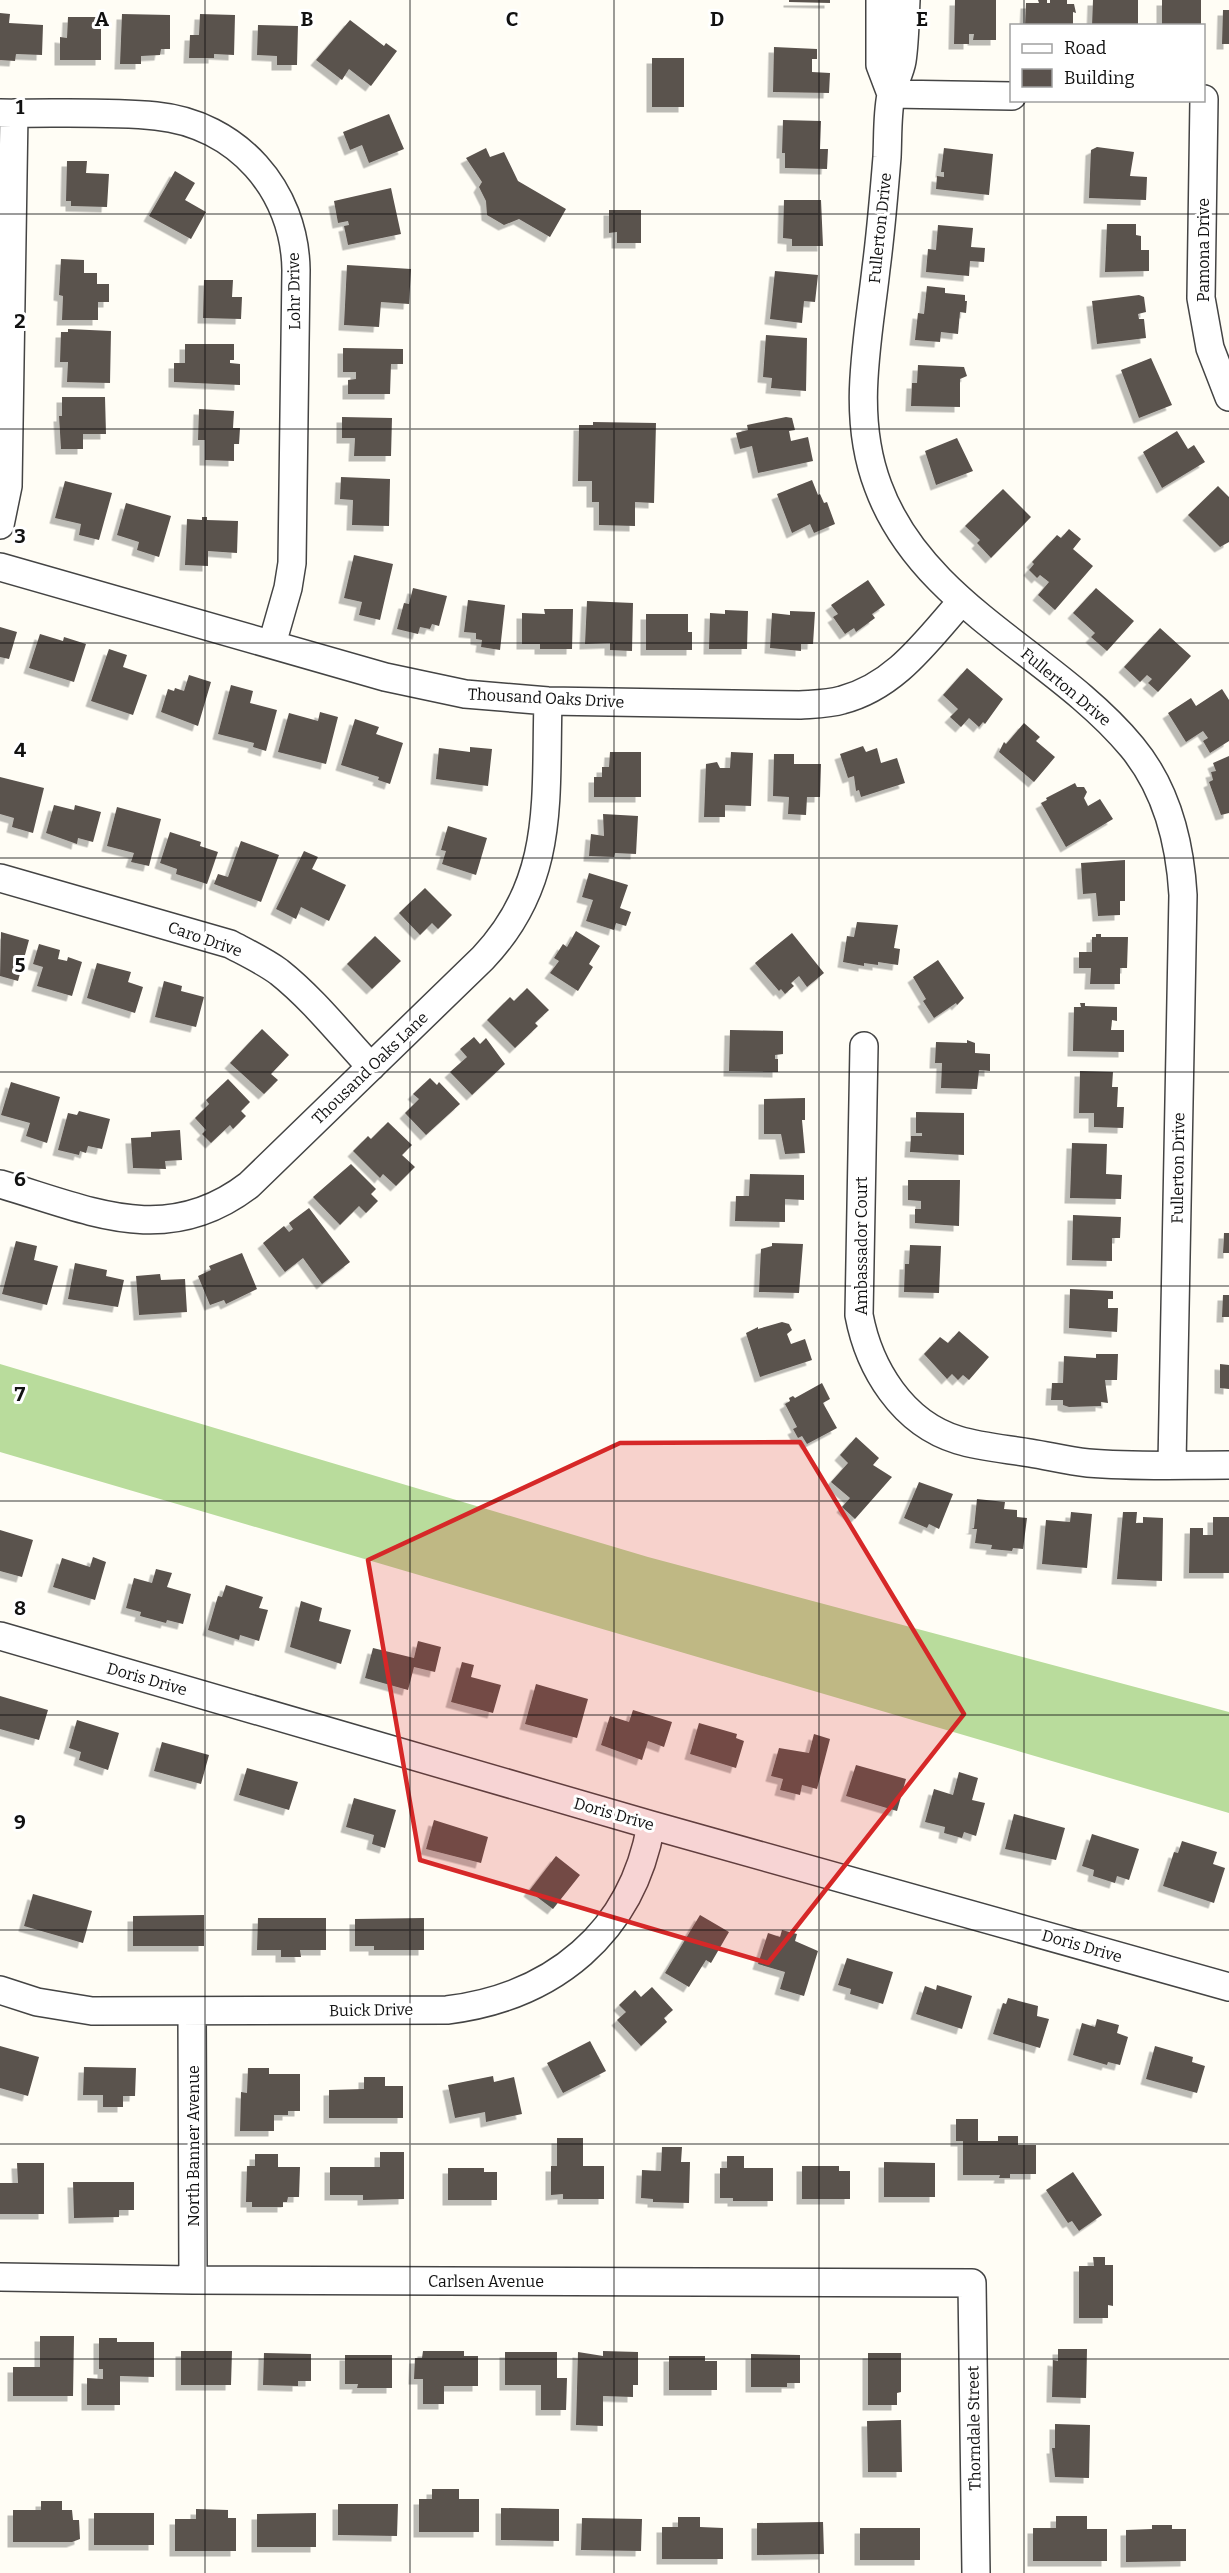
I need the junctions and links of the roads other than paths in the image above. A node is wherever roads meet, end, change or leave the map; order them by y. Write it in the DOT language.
graph roads {
  1 [pos="880,0"];
  2 [pos="906,0"];
  3 [pos="891,94"];
  4 [pos="1010,96"];
  5 [pos="1212,99"];
  6 [pos="7,113"];
  7 [pos="1229,397"];
  8 [pos="0,525"];
  9 [pos="0,567"];
  10 [pos="962,601"];
  11 [pos="272,644"];
  12 [pos="548,701"];
  13 [pos="0,878"];
  14 [pos="864,1046"];
  15 [pos="371,1067"];
  16 [pos="0,1184"];
  17 [pos="1172,1464"];
  18 [pos="1229,1465"];
  19 [pos="0,1636"];
  20 [pos="651,1825"];
  21 [pos="1229,1988"];
  22 [pos="0,1990"];
  23 [pos="192,2012"];
  24 [pos="0,2277"];
  25 [pos="193,2280"];
  26 [pos="972,2283"];
  27 [pos="976,2573"];
  1 -- 3 [label="street, Fullerton Drive"];
  2 -- 3 [label="street, Fullerton Drive"];
  3 -- 4 [label="street"];
  3 -- 10 [label="street, Fullerton Drive"];
  5 -- 7 [label="street, Pamona Drive"];
  6 -- 8 [label="street"];
  6 -- 11 [label="street, Lohr Drive"];
  9 -- 11 [label="street, Thousand Oaks Drive"];
  10 -- 12 [label="street, Thousand Oaks Drive"];
  10 -- 17 [label="street, Fullerton Drive"];
  11 -- 12 [label="street, Thousand Oaks Drive"];
  12 -- 15 [label="street, Thousand Oaks Lane"];
  13 -- 15 [label="street, Caro Drive"];
  14 -- 17 [label="street, Ambassador Court"];
  15 -- 16 [label="street, Thousand Oaks Lane"];
  17 -- 18 [label="street, Ambassador Court"];
  19 -- 20 [label="street, Doris Drive"];
  20 -- 21 [label="street, Doris Drive"];
  20 -- 23 [label="street, Buick Drive"];
  22 -- 23 [label="street, Buick Drive"];
  23 -- 25 [label="street, North Banner Avenue"];
  24 -- 25 [label="street, Carlsen Avenue"];
  25 -- 26 [label="street, Carlsen Avenue"];
  26 -- 27 [label="street, Thorndale Street"];
}
